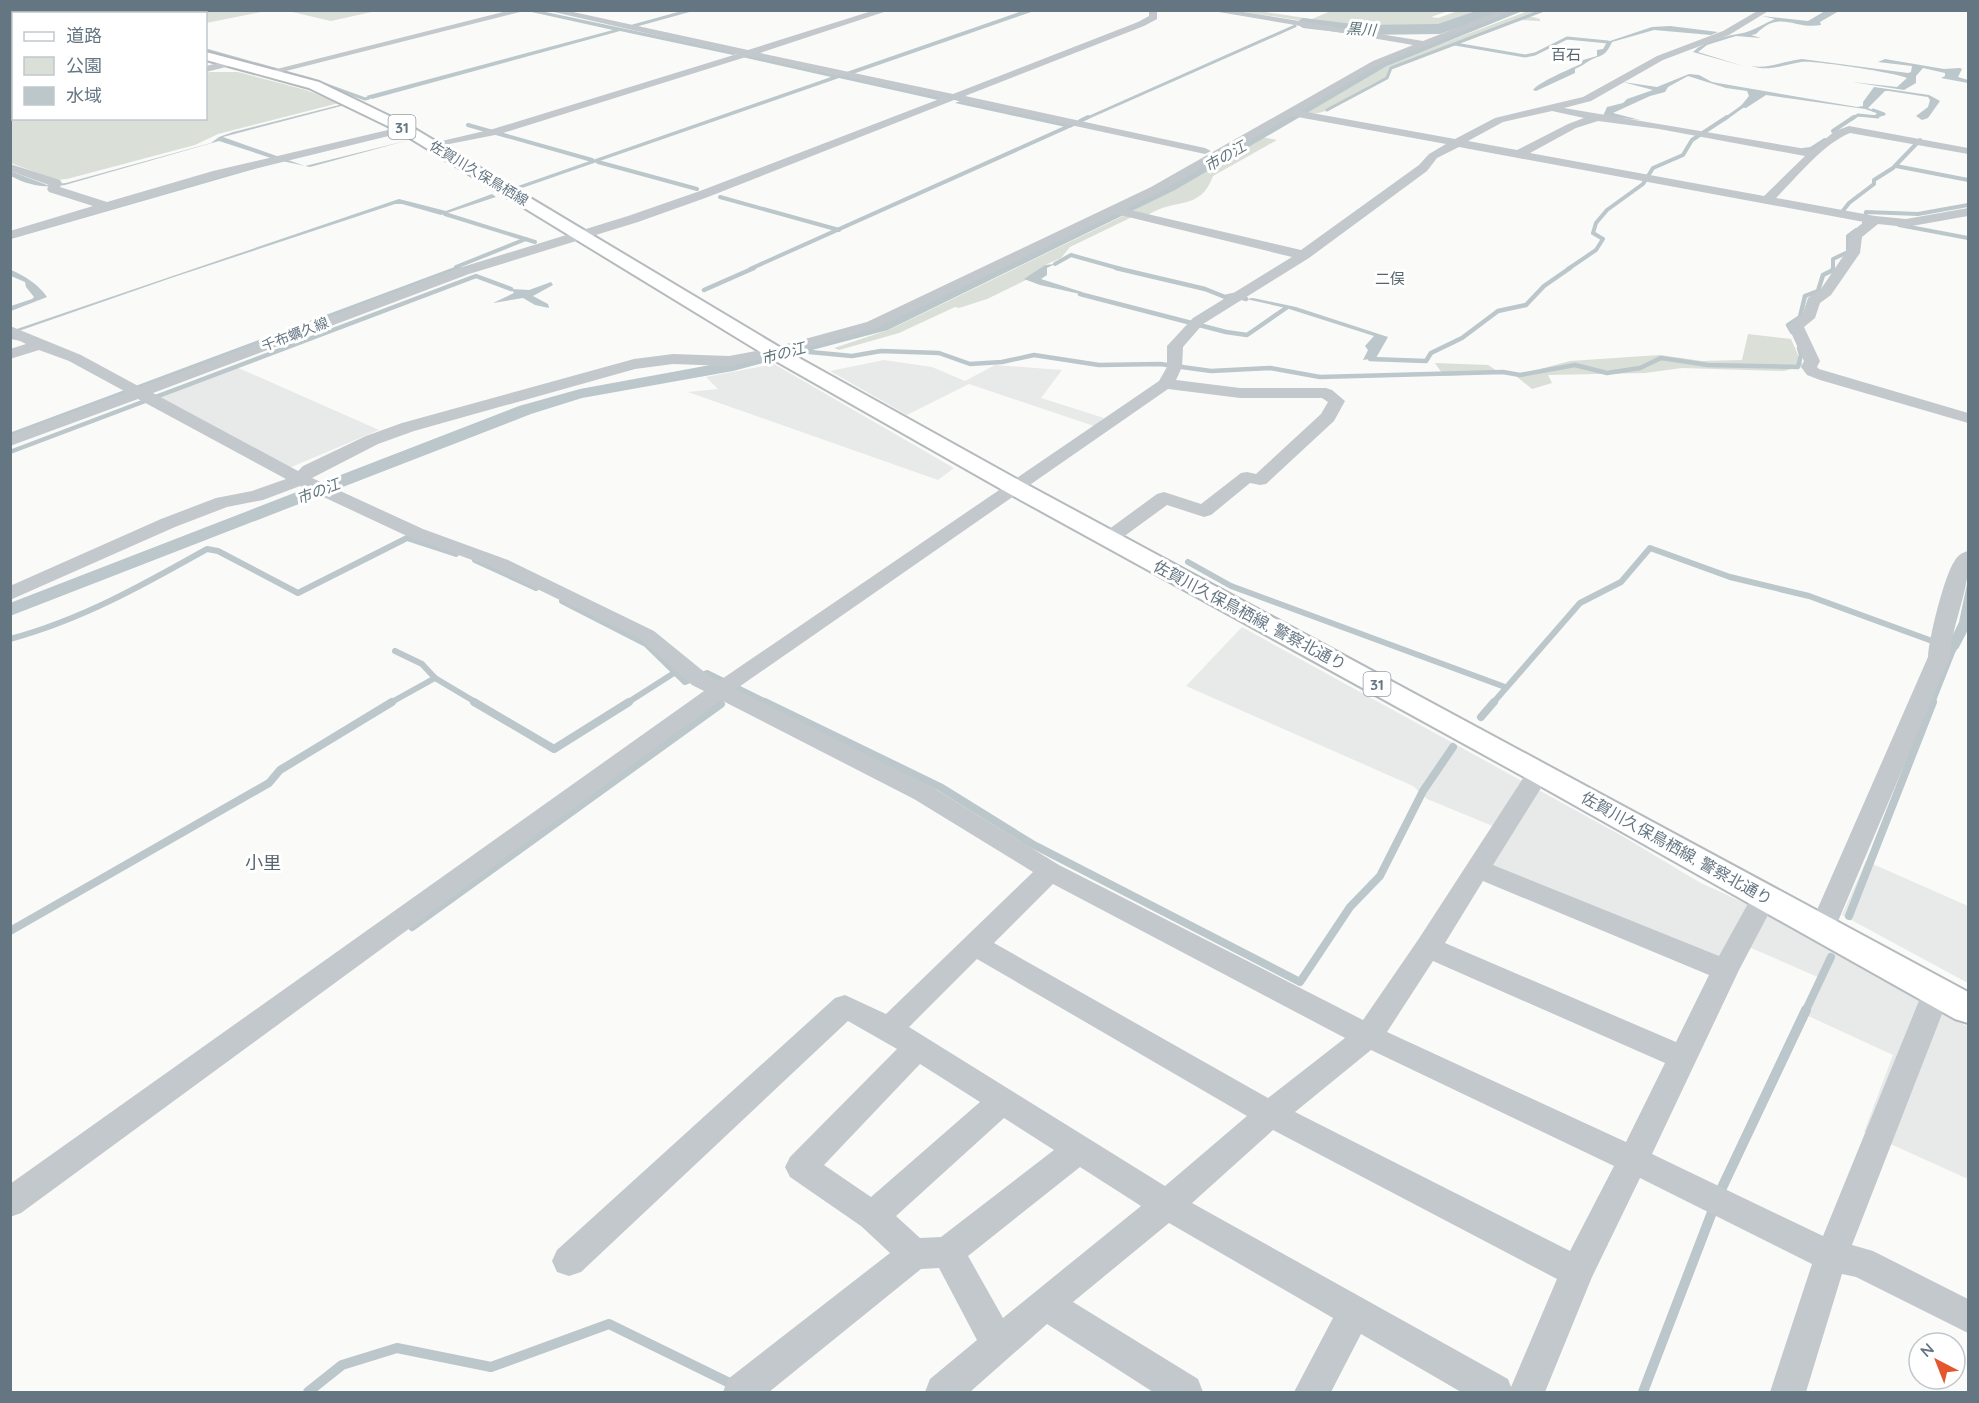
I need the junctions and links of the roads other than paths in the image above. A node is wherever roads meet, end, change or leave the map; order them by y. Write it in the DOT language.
graph roads {
  1 [pos="524,10"];
  2 [pos="549,10"];
  3 [pos="886,10"];
  4 [pos="1154,10"];
  5 [pos="1211,10"];
  6 [pos="1511,10"];
  7 [pos="1766,10"];
  8 [pos="1424,44"];
  9 [pos="749,53"];
  10 [pos="207,56"];
  11 [pos="231,63"];
  12 [pos="207,69"];
  13 [pos="275,71"];
  14 [pos="954,97"];
  15 [pos="1549,107"];
  16 [pos="1290,112"];
  17 [pos="1597,118"];
  18 [pos="405,129"];
  19 [pos="1457,143"];
  20 [pos="433,146"];
  21 [pos="1205,151"];
  22 [pos="1968,151"];
  23 [pos="1814,154"];
  24 [pos="1517,155"];
  25 [pos="10,167"];
  26 [pos="1767,200"];
  27 [pos="108,207"];
  28 [pos="1113,209"];
  29 [pos="1968,212"];
  30 [pos="1868,219"];
  31 [pos="581,234"];
  32 [pos="10,235"];
  33 [pos="1304,255"];
  34 [pos="14,331"];
  35 [pos="40,345"];
  36 [pos="10,354"];
  37 [pos="780,355"];
  38 [pos="1171,372"];
  39 [pos="139,394"];
  40 [pos="1968,418"];
  41 [pos="10,441"];
  42 [pos="315,485"];
  43 [pos="1016,488"];
  44 [pos="1108,539"];
  45 [pos="1968,557"];
  46 [pos="10,594"];
  47 [pos="711,681"];
  48 [pos="1539,772"];
  49 [pos="1477,867"];
  50 [pos="1050,871"];
  51 [pos="1765,896"];
  52 [pos="1823,927"];
  53 [pos="975,945"];
  54 [pos="1428,947"];
  55 [pos="1725,970"];
  56 [pos="1936,991"];
  57 [pos="1968,1009"];
  58 [pos="889,1029"];
  59 [pos="1368,1036"];
  60 [pos="918,1047"];
  61 [pos="1683,1058"];
  62 [pos="1002,1101"];
  63 [pos="1270,1114"];
  64 [pos="1079,1149"];
  65 [pos="1633,1161"];
  66 [pos="10,1203"];
  67 [pos="1167,1205"];
  68 [pos="873,1216"];
  69 [pos="948,1252"];
  70 [pos="914,1254"];
  71 [pos="1831,1257"];
  72 [pos="569,1261"];
  73 [pos="1577,1272"];
  74 [pos="1045,1304"];
  75 [pos="1354,1313"];
  76 [pos="1968,1317"];
  77 [pos="998,1344"];
  78 [pos="746,1389"];
  79 [pos="943,1392"];
  80 [pos="1185,1392"];
  81 [pos="1312,1392"];
  82 [pos="1495,1392"];
  83 [pos="1527,1392"];
  84 [pos="1788,1392"];
  1 -- 13 [label="street"];
  2 -- 9 [label="street"];
  3 -- 9 [label="street"];
  4 -- 14 [label="street, 千布蠣久線"];
  5 -- 8 [label="street"];
  6 -- 8 [label="street"];
  7 -- 15 [label="street"];
  8 -- 16 [label="street"];
  9 -- 14 [label="street"];
  9 -- 20 [label="street"];
  10 -- 11 [label="main road, 佐賀川久保鳥栖線 / 31"];
  11 -- 12 [label="street"];
  11 -- 13 [label="main road, 佐賀川久保鳥栖線 / 31"];
  13 -- 18 [label="main road, 佐賀川久保鳥栖線 / 31"];
  14 -- 21 [label="street"];
  14 -- 31 [label="street, 千布蠣久線"];
  15 -- 17 [label="street"];
  15 -- 19 [label="street"];
  16 -- 19 [label="street"];
  16 -- 28 [label="street"];
  17 -- 23 [label="street"];
  17 -- 24 [label="street"];
  18 -- 20 [label="main road, 佐賀川久保鳥栖線 / 31"];
  18 -- 27 [label="street"];
  19 -- 24 [label="street"];
  19 -- 33 [label="street"];
  20 -- 31 [label="main road, 佐賀川久保鳥栖線 / 31"];
  22 -- 23 [label="street"];
  23 -- 26 [label="street"];
  24 -- 26 [label="street"];
  25 -- 27 [label="street"];
  26 -- 30 [label="street"];
  27 -- 32 [label="street"];
  28 -- 33 [label="street"];
  28 -- 37 [label="street"];
  29 -- 30 [label="street"];
  30 -- 40 [label="street"];
  31 -- 37 [label="main road, 佐賀川久保鳥栖線, 警察北通り / 31"];
  31 -- 39 [label="street, 千布蠣久線"];
  33 -- 38 [label="street"];
  34 -- 35 [label="street"];
  35 -- 36 [label="street"];
  35 -- 39 [label="street"];
  37 -- 42 [label="street"];
  37 -- 43 [label="main road, 佐賀川久保鳥栖線, 警察北通り / 31"];
  38 -- 43 [label="street"];
  38 -- 44 [label="street"];
  39 -- 41 [label="street, 千布蠣久線"];
  39 -- 42 [label="street"];
  42 -- 46 [label="street"];
  42 -- 47 [label="street"];
  43 -- 44 [label="main road, 佐賀川久保鳥栖線, 警察北通り / 31"];
  43 -- 47 [label="street"];
  44 -- 48 [label="main road, 佐賀川久保鳥栖線, 警察北通り / 31"];
  45 -- 52 [label="street"];
  47 -- 50 [label="street"];
  47 -- 66 [label="street"];
  48 -- 49 [label="street"];
  48 -- 51 [label="main road, 佐賀川久保鳥栖線, 警察北通り / 31"];
  49 -- 54 [label="street"];
  49 -- 55 [label="street"];
  50 -- 53 [label="street"];
  50 -- 59 [label="street"];
  51 -- 52 [label="main road, 佐賀川久保鳥栖線, 警察北通り / 31"];
  51 -- 55 [label="street"];
  52 -- 56 [label="main road, 佐賀川久保鳥栖線, 警察北通り / 31"];
  53 -- 58 [label="street"];
  53 -- 63 [label="street"];
  54 -- 59 [label="street"];
  54 -- 61 [label="street"];
  55 -- 61 [label="street"];
  56 -- 57 [label="main road, 佐賀川久保鳥栖線, 警察北通り / 31"];
  56 -- 71 [label="street"];
  58 -- 60 [label="street"];
  58 -- 72 [label="street"];
  59 -- 63 [label="street"];
  59 -- 65 [label="street"];
  60 -- 62 [label="street"];
  60 -- 68 [label="street"];
  61 -- 65 [label="street"];
  62 -- 64 [label="street"];
  62 -- 68 [label="street"];
  63 -- 67 [label="street"];
  63 -- 73 [label="street"];
  64 -- 67 [label="street"];
  64 -- 69 [label="street"];
  65 -- 71 [label="street"];
  65 -- 73 [label="street"];
  67 -- 74 [label="street"];
  67 -- 75 [label="street"];
  68 -- 70 [label="street"];
  69 -- 70 [label="street"];
  69 -- 77 [label="street"];
  70 -- 78 [label="street"];
  71 -- 76 [label="street"];
  71 -- 84 [label="street"];
  73 -- 83 [label="street"];
  74 -- 77 [label="street"];
  74 -- 80 [label="street"];
  75 -- 81 [label="street"];
  75 -- 82 [label="street"];
  77 -- 79 [label="street"];
}
